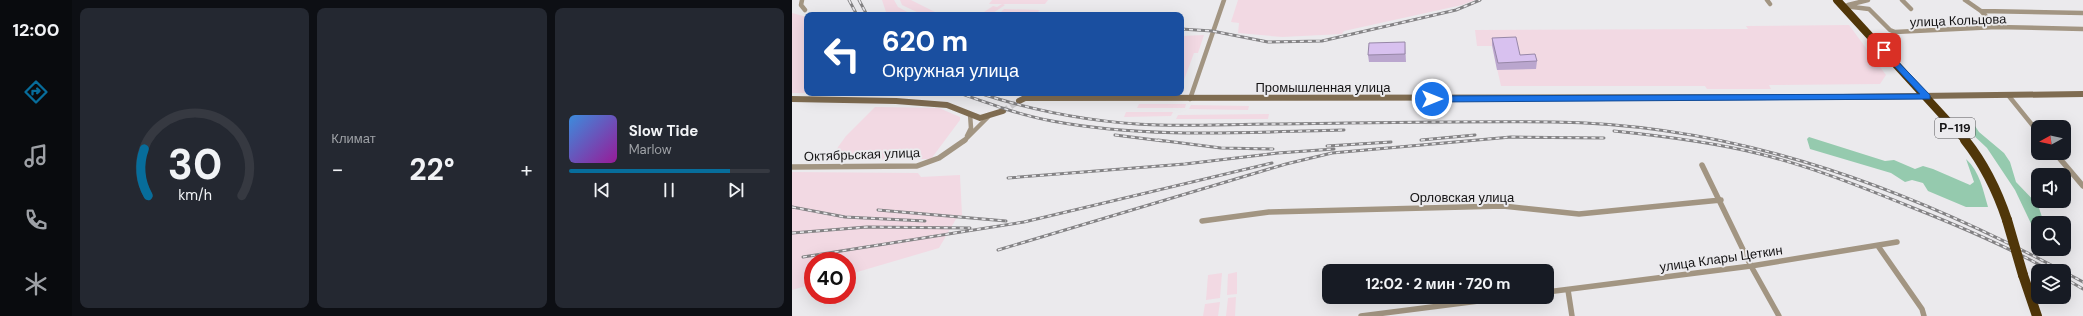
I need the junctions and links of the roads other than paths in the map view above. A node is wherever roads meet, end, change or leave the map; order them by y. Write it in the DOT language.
graph roads {
  1 [pos="802,0"];
  2 [pos="1224,0"];
  3 [pos="1837,0"];
  4 [pos="1868,0"];
  5 [pos="1902,0"];
  6 [pos="1965,0"];
  7 [pos="1842,6"];
  8 [pos="1911,9"];
  9 [pos="805,10"];
  10 [pos="1981,11"];
  11 [pos="2083,12"];
  12 [pos="1996,27"];
  13 [pos="2083,29"];
  14 [pos="2083,94"];
  15 [pos="2008,95"];
  16 [pos="1927,97"];
  17 [pos="792,99"];
  18 [pos="1190,99"];
  19 [pos="1019,100"];
  20 [pos="1003,111"];
  21 [pos="970,114"];
  22 [pos="988,117"];
  23 [pos="2031,123"];
  24 [pos="962,144"];
  25 [pos="2061,160"];
  26 [pos="1702,165"];
  27 [pos="792,167"];
  28 [pos="2083,186"];
  29 [pos="1721,200"];
  30 [pos="1202,221"];
  31 [pos="1897,242"];
  32 [pos="1878,246"];
  33 [pos="1751,266"];
  34 [pos="1568,290"];
  35 [pos="1554,291"];
  36 [pos="1455,304"];
  37 [pos="1361,316"];
  38 [pos="1572,316"];
  39 [pos="1779,316"];
  40 [pos="1924,316"];
  41 [pos="2037,316"];
  1 -- 9 [label="street"];
  2 -- 18 [label="street"];
  3 -- 7 [label="highway, Р-119"];
  4 -- 7 [label="street"];
  5 -- 8 [label="street"];
  6 -- 10 [label="street"];
  7 -- 12 [label="street, улица Кольцова"];
  7 -- 16 [label="highway, Р-119"];
  10 -- 11 [label="street"];
  10 -- 12 [label="street"];
  12 -- 13 [label="street, улица Кольцова"];
  14 -- 15 [label="street, Промышленная улица"];
  15 -- 16 [label="street, Промышленная улица"];
  15 -- 23 [label="street"];
  16 -- 18 [label="street, Промышленная улица"];
  16 -- 41 [label="highway, Р-119, bridge"];
  17 -- 21 [label="street"];
  18 -- 19 [label="street, Промышленная улица"];
  20 -- 22 [label="street"];
  21 -- 22 [label="street"];
  21 -- 24 [label="street"];
  22 -- 24 [label="street, Октябрьская улица"];
  24 -- 27 [label="street, Октябрьская улица"];
  25 -- 28 [label="street"];
  26 -- 29 [label="street"];
  29 -- 30 [label="street, Орловская улица"];
  29 -- 33 [label="street"];
  31 -- 32 [label="street, улица Клары Цеткин"];
  32 -- 33 [label="street, улица Клары Цеткин"];
  32 -- 40 [label="street"];
  33 -- 34 [label="street, улица Клары Цеткин"];
  33 -- 39 [label="street"];
  34 -- 35 [label="street, улица Клары Цеткин"];
  34 -- 38 [label="street"];
  36 -- 37 [label="street"];
}
